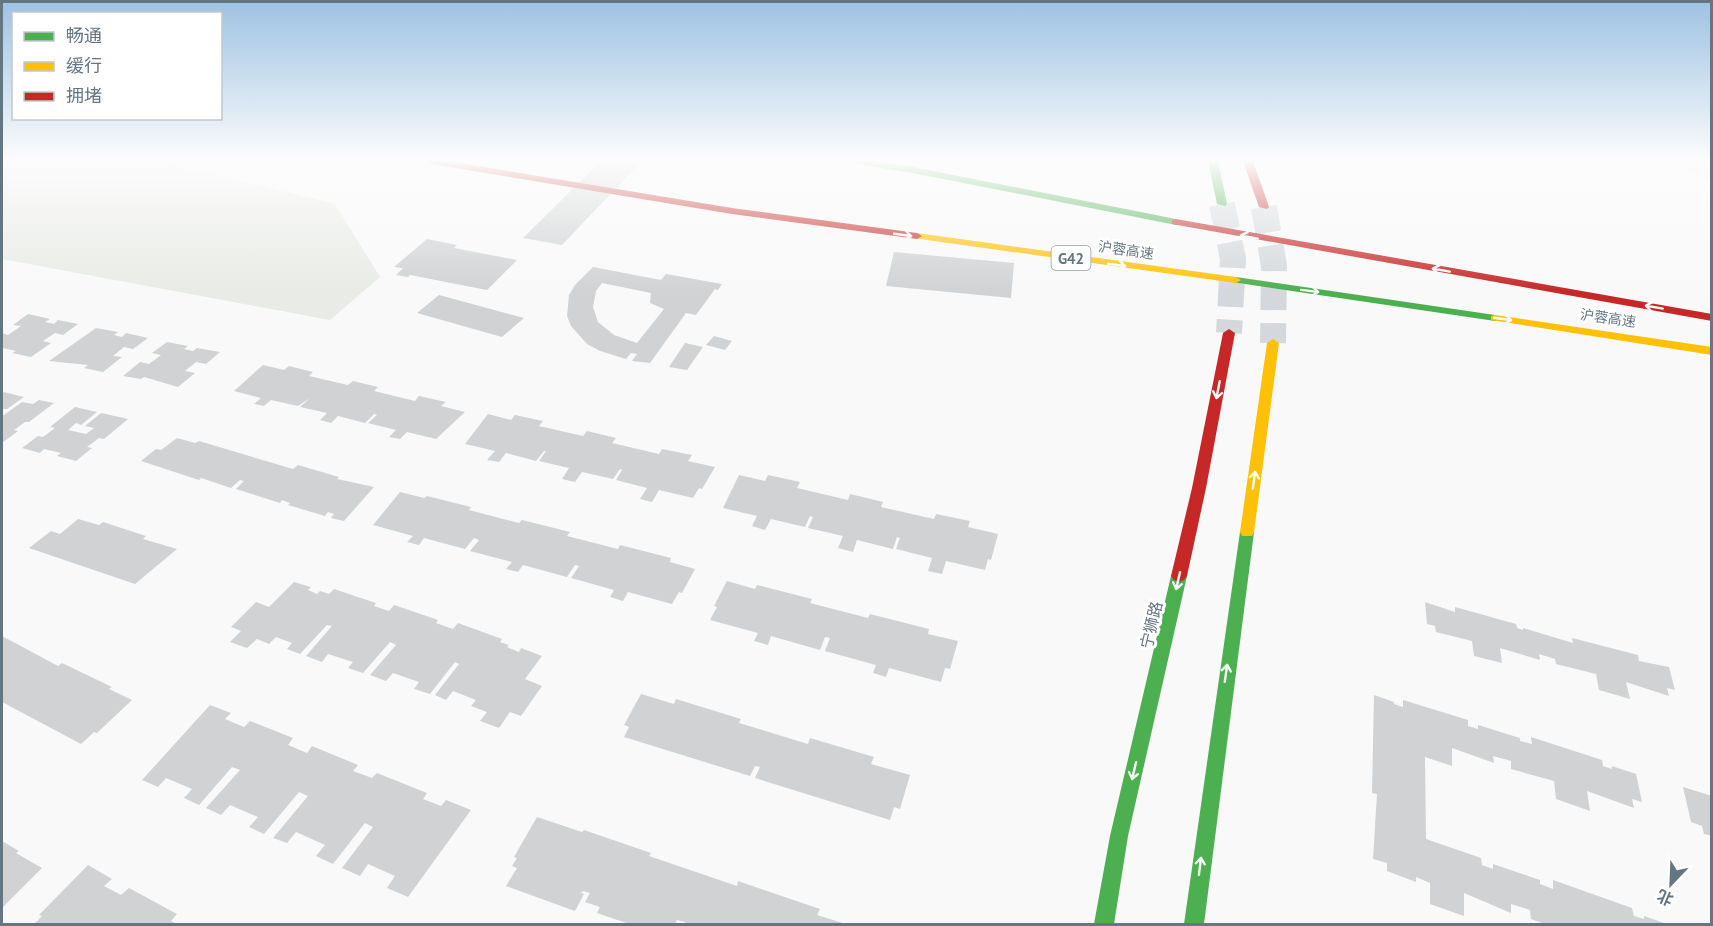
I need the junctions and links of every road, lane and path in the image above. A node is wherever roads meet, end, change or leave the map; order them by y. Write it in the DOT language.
graph roads {
  1 [pos="691,204"];
  2 [pos="1079,204"];
  3 [pos="1712,318"];
  4 [pos="1229,333"];
  5 [pos="1273,343"];
  6 [pos="1712,351"];
  7 [pos="1104,924"];
  8 [pos="1194,924"];
  1 -- 6 [label="main road, 沪蓉高速 / G42, one-way"];
  3 -- 2 [label="main road, 沪蓉高速, one-way"];
  4 -- 7 [label="main road, 宁狮路, one-way"];
  8 -- 5 [label="main road, one-way"];
}
